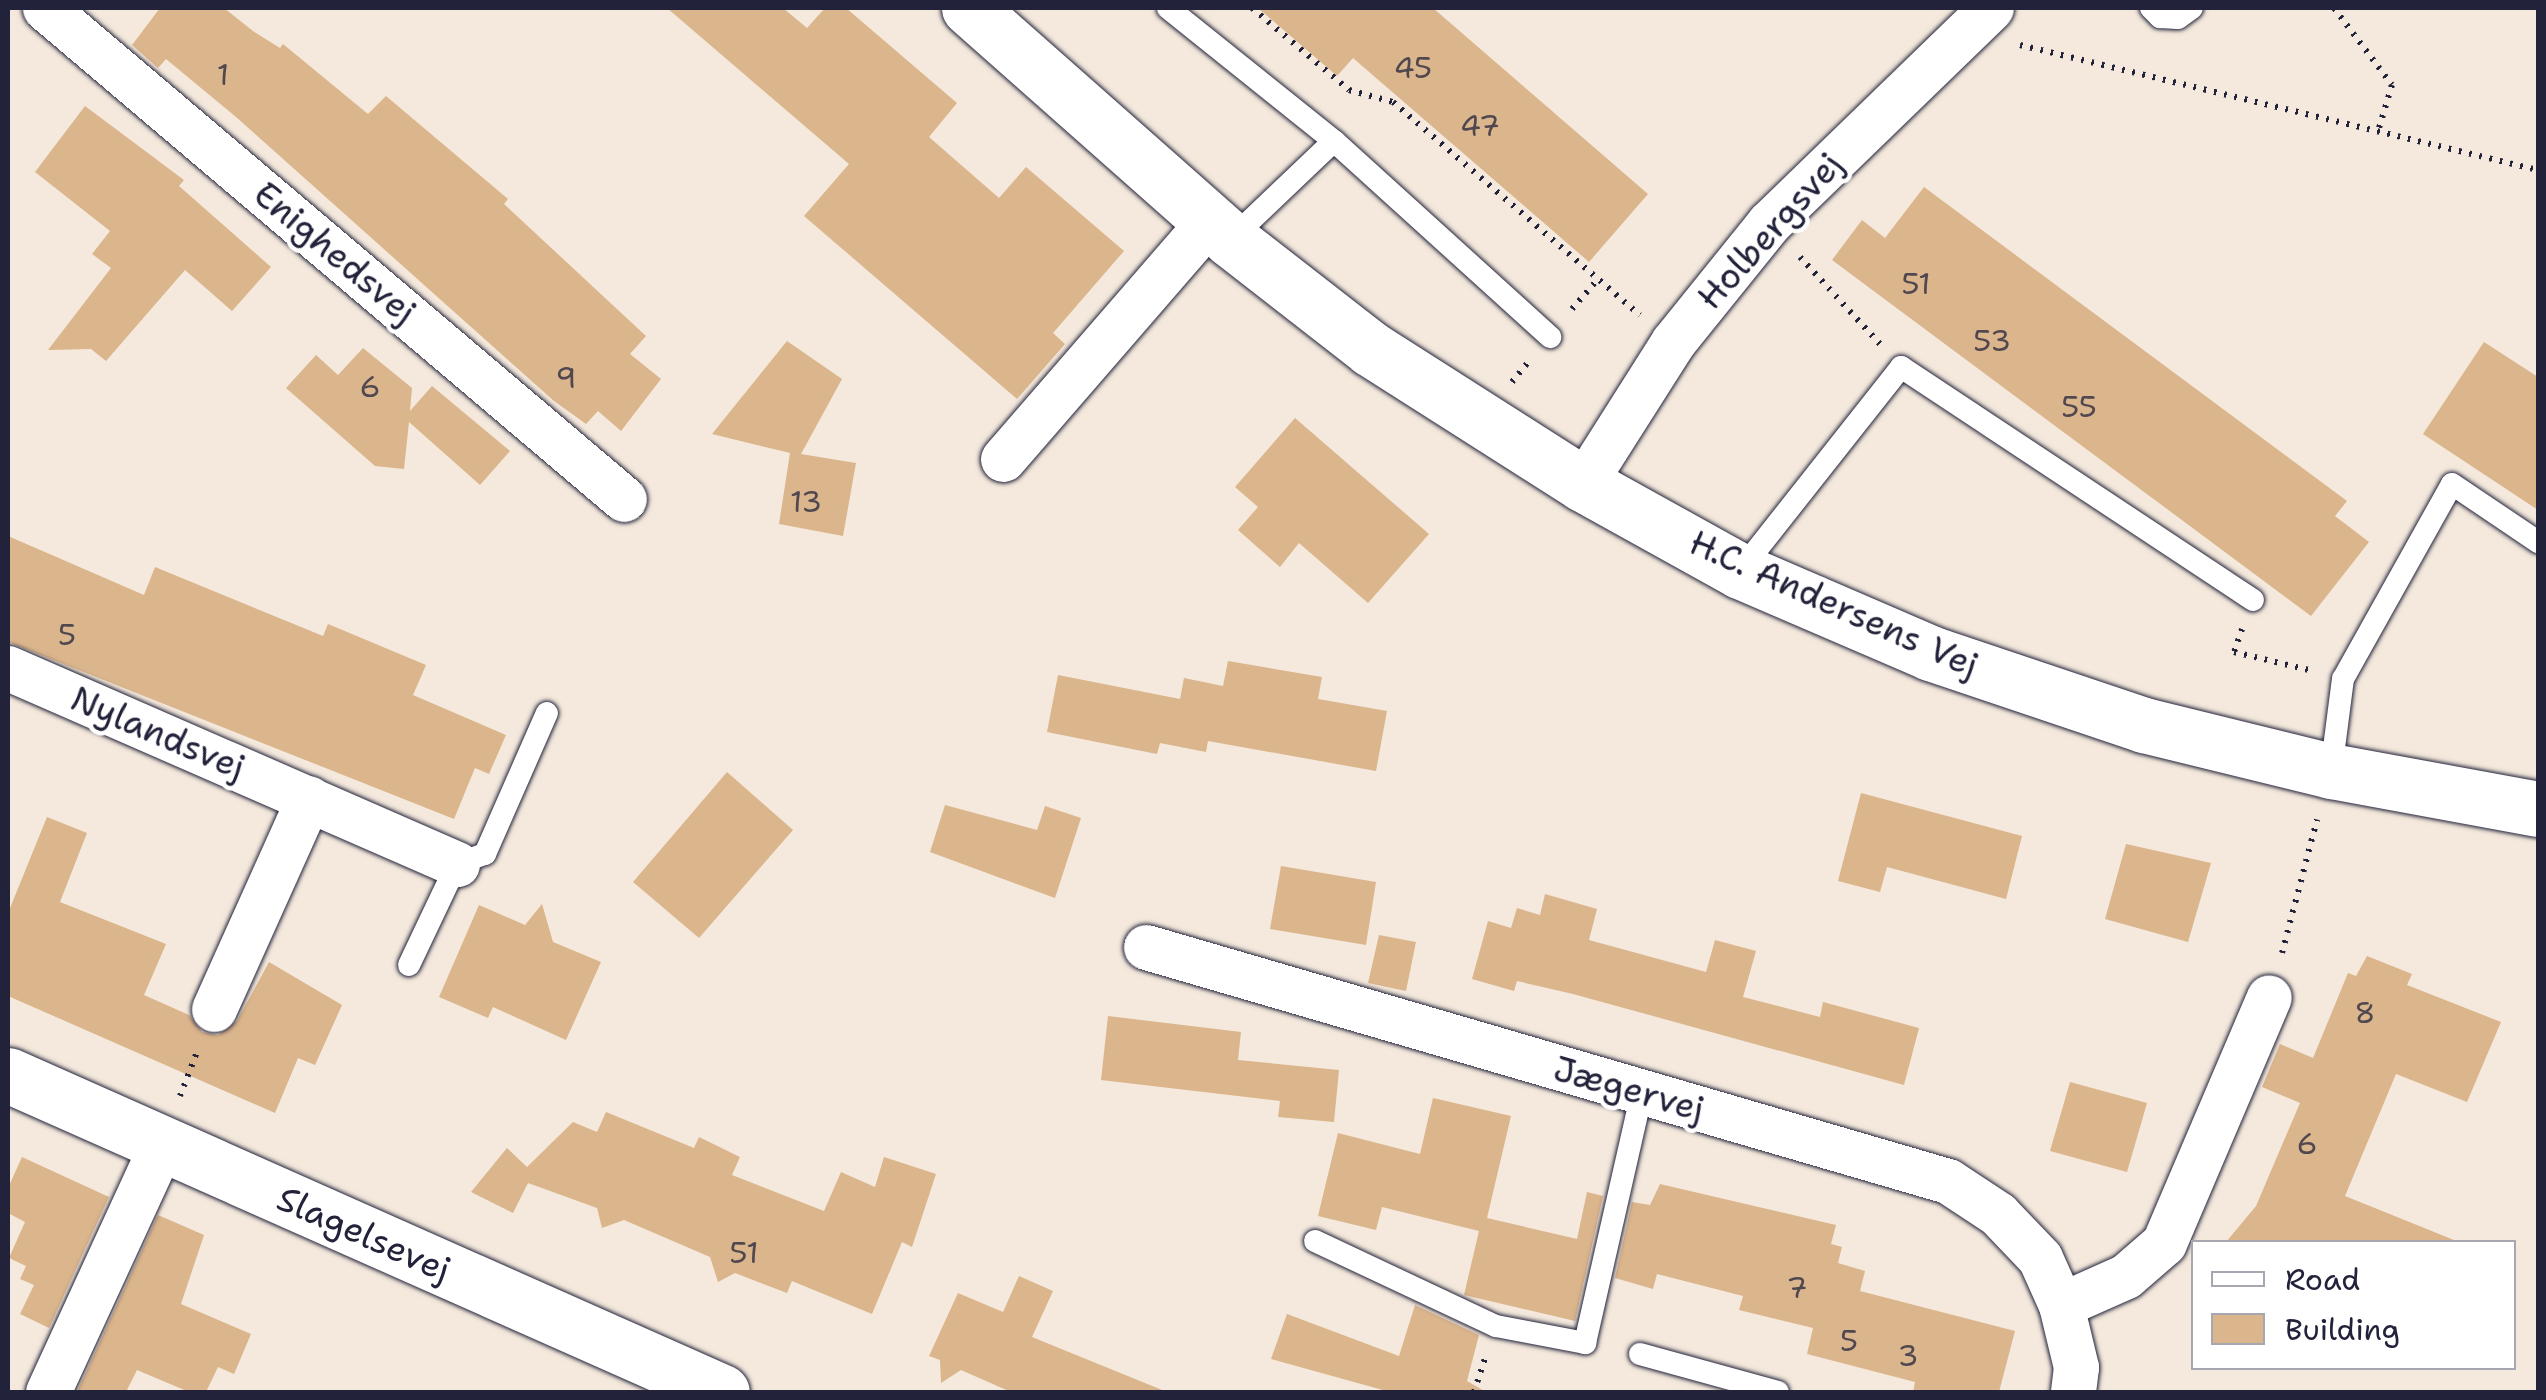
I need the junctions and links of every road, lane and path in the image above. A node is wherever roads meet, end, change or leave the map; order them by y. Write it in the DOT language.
graph roads {
  1 [pos="45,8"];
  2 [pos="969,8"];
  3 [pos="1168,8"];
  4 [pos="1252,8"];
  5 [pos="2151,8"];
  6 [pos="2192,8"];
  7 [pos="2334,8"];
  8 [pos="1978,18"];
  9 [pos="2379,128"];
  10 [pos="1334,142"];
  11 [pos="2538,170"];
  12 [pos="1769,223"];
  13 [pos="1220,230"];
  14 [pos="1550,337"];
  15 [pos="1673,342"];
  16 [pos="1901,366"];
  17 [pos="1003,459"];
  18 [pos="1582,484"];
  19 [pos="624,499"];
  20 [pos="2538,542"];
  21 [pos="1740,571"];
  22 [pos="2254,600"];
  23 [pos="8,668"];
  24 [pos="2344,679"];
  25 [pos="547,713"];
  26 [pos="2330,771"];
  27 [pos="309,798"];
  28 [pos="2538,809"];
  29 [pos="458,864"];
  30 [pos="1146,947"];
  31 [pos="409,966"];
  32 [pos="2270,997"];
  33 [pos="214,1009"];
  34 [pos="8,1075"];
  35 [pos="1642,1092"];
  36 [pos="162,1144"];
  37 [pos="1315,1241"];
  38 [pos="2061,1305"];
  39 [pos="1640,1354"];
  40 [pos="691,1386"];
  41 [pos="48,1392"];
  42 [pos="1778,1392"];
  43 [pos="2073,1392"];
  1 -- 19 [label="street, Enighedsvej"];
  2 -- 13 [label="street, H.C. Andersens Vej"];
  3 -- 10 [label="lane"];
  4 -- 15 [label="path"];
  5 -- 6 [label="lane"];
  7 -- 9 [label="path"];
  8 -- 9 [label="path"];
  8 -- 12 [label="street, Holbergsvej"];
  9 -- 11 [label="path"];
  10 -- 13 [label="lane"];
  10 -- 14 [label="lane"];
  12 -- 15 [label="street, Holbergsvej"];
  12 -- 16 [label="path"];
  13 -- 17 [label="street"];
  13 -- 18 [label="street, H.C. Andersens Vej"];
  15 -- 18 [label="street, Holbergsvej"];
  16 -- 21 [label="lane"];
  16 -- 22 [label="lane"];
  18 -- 21 [label="street, H.C. Andersens Vej"];
  20 -- 24 [label="lane"];
  21 -- 26 [label="street, H.C. Andersens Vej"];
  22 -- 24 [label="path"];
  23 -- 27 [label="street, Nylandsvej"];
  24 -- 26 [label="lane"];
  25 -- 29 [label="lane"];
  26 -- 28 [label="street, H.C. Andersens Vej"];
  26 -- 32 [label="path"];
  27 -- 29 [label="street, Nylandsvej"];
  27 -- 33 [label="street"];
  29 -- 31 [label="lane"];
  30 -- 35 [label="street, Jægervej"];
  32 -- 38 [label="street"];
  33 -- 36 [label="path"];
  34 -- 36 [label="street, Slagelsevej"];
  35 -- 37 [label="lane"];
  35 -- 38 [label="street, Jægervej"];
  36 -- 40 [label="street, Slagelsevej"];
  36 -- 41 [label="street"];
  38 -- 43 [label="street, Jægervej"];
  39 -- 42 [label="lane"];
}
